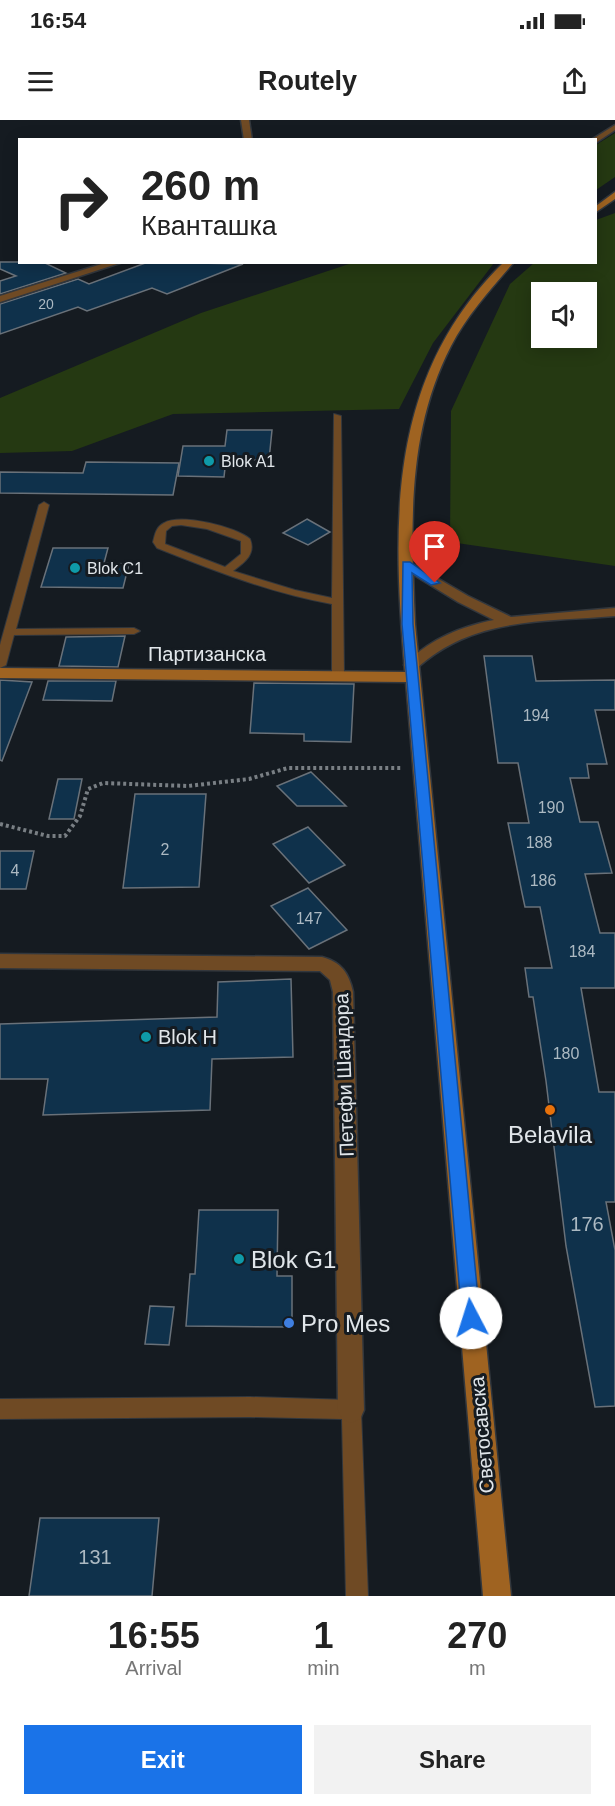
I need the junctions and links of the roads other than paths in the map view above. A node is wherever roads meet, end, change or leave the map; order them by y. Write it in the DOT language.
graph roads {
  1 [pos="245,120"];
  2 [pos="615,127"];
  3 [pos="248,138"];
  4 [pos="597,138"];
  5 [pos="615,195"];
  6 [pos="615,205"];
  7 [pos="597,210"];
  8 [pos="597,211"];
  9 [pos="113,264"];
  10 [pos="508,264"];
  11 [pos="0,299"];
  12 [pos="337,416"];
  13 [pos="44,505"];
  14 [pos="406,564"];
  15 [pos="226,571"];
  16 [pos="338,603"];
  17 [pos="615,612"];
  18 [pos="510,622"];
  19 [pos="134,631"];
  20 [pos="9,632"];
  21 [pos="0,665"];
  22 [pos="412,671"];
  23 [pos="0,673"];
  24 [pos="338,676"];
  25 [pos="0,961"];
  26 [pos="0,1408"];
  27 [pos="351,1410"];
  28 [pos="357,1596"];
  29 [pos="496,1596"];
  1 -- 3 [label="street"];
  2 -- 4 [label="street"];
  5 -- 7 [label="main road"];
  6 -- 8 [label="main road"];
  9 -- 11 [label="street"];
  10 -- 14 [label="main road, Светосавска"];
  12 -- 16 [label="lane"];
  13 -- 20 [label="lane"];
  14 -- 18 [label="street"];
  14 -- 22 [label="main road, Светосавска"];
  15 -- 15 [label="lane"];
  15 -- 16 [label="lane"];
  16 -- 24 [label="lane"];
  17 -- 18 [label="street"];
  18 -- 22 [label="street"];
  19 -- 20 [label="lane"];
  20 -- 21 [label="lane"];
  22 -- 24 [label="main road, Партизанска"];
  22 -- 29 [label="main road, Светосавска"];
  23 -- 24 [label="main road, Партизанска"];
  25 -- 27 [label="street, Петефи Шандора"];
  26 -- 27 [label="lane"];
  27 -- 28 [label="lane"];
}
